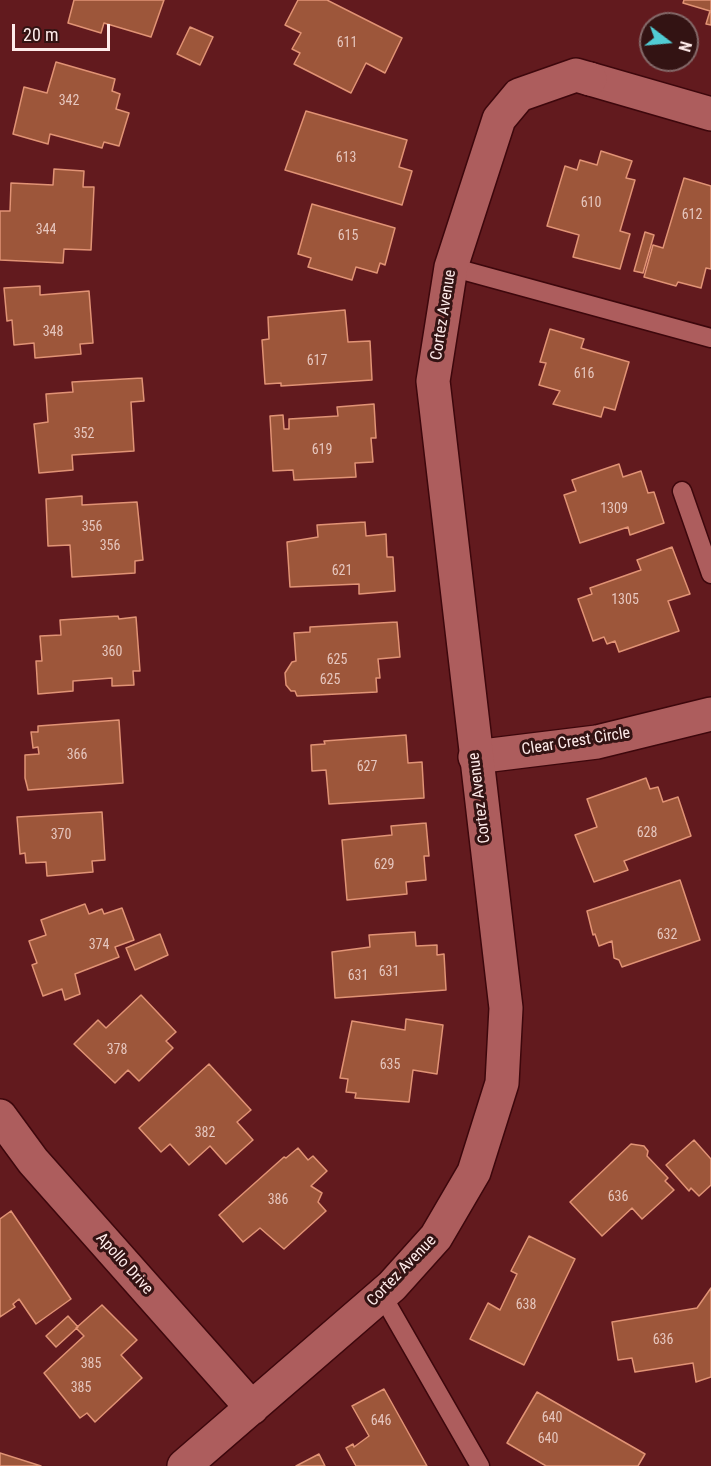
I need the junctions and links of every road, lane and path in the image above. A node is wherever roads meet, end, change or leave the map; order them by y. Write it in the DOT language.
graph roads {
  1 [pos="711,114"];
  2 [pos="451,267"];
  3 [pos="711,338"];
  4 [pos="682,491"];
  5 [pos="711,574"];
  6 [pos="711,714"];
  7 [pos="476,757"];
  8 [pos="0,1116"];
  9 [pos="382,1295"];
  10 [pos="252,1408"];
  11 [pos="184,1466"];
  12 [pos="480,1466"];
  1 -- 2 [label="street, Cortez Avenue"];
  2 -- 3 [label="lane"];
  2 -- 7 [label="street, Cortez Avenue"];
  4 -- 5 [label="lane"];
  6 -- 7 [label="street, Clear Crest Circle"];
  7 -- 9 [label="street, Cortez Avenue"];
  8 -- 10 [label="street, Apollo Drive"];
  9 -- 10 [label="street, Cortez Avenue"];
  9 -- 12 [label="lane"];
  10 -- 11 [label="street, Cortez Avenue"];
}
